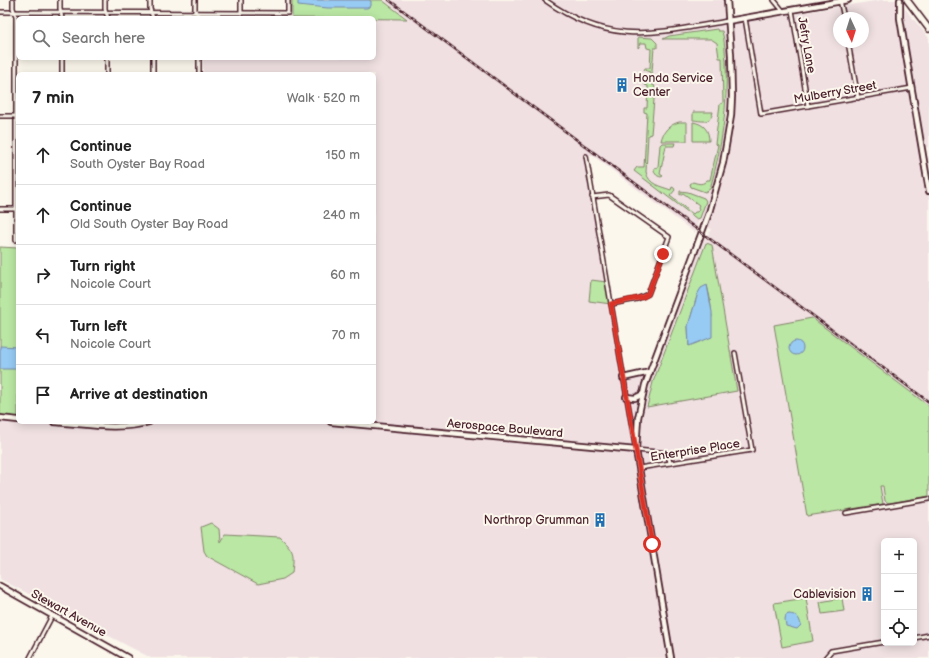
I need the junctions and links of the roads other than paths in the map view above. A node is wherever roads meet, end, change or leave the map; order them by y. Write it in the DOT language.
graph roads {
  1 [pos="13,0"];
  2 [pos="60,0"];
  3 [pos="105,0"];
  4 [pos="150,0"];
  5 [pos="195,0"];
  6 [pos="241,0"];
  7 [pos="288,0"];
  8 [pos="545,0"];
  9 [pos="727,0"];
  10 [pos="774,0"];
  11 [pos="848,0"];
  12 [pos="900,0"];
  13 [pos="907,0"];
  14 [pos="840,1"];
  15 [pos="792,10"];
  16 [pos="783,11"];
  17 [pos="0,12"];
  18 [pos="15,12"];
  19 [pos="61,12"];
  20 [pos="106,12"];
  21 [pos="152,12"];
  22 [pos="196,12"];
  23 [pos="843,12"];
  24 [pos="241,13"];
  25 [pos="16,16"];
  26 [pos="62,16"];
  27 [pos="107,16"];
  28 [pos="153,16"];
  29 [pos="198,16"];
  30 [pos="745,18"];
  31 [pos="728,21"];
  32 [pos="929,28"];
  33 [pos="849,48"];
  34 [pos="16,60"];
  35 [pos="62,60"];
  36 [pos="108,60"];
  37 [pos="153,60"];
  38 [pos="199,60"];
  39 [pos="17,72"];
  40 [pos="62,72"];
  41 [pos="107,72"];
  42 [pos="153,72"];
  43 [pos="199,72"];
  44 [pos="912,88"];
  45 [pos="858,98"];
  46 [pos="808,106"];
  47 [pos="0,116"];
  48 [pos="16,116"];
  49 [pos="586,156"];
  50 [pos="929,188"];
  51 [pos="592,197"];
  52 [pos="0,209"];
  53 [pos="16,209"];
  54 [pos="611,304"];
  55 [pos="735,353"];
  56 [pos="650,372"];
  57 [pos="623,378"];
  58 [pos="643,394"];
  59 [pos="626,397"];
  60 [pos="0,418"];
  61 [pos="16,420"];
  62 [pos="86,424"];
  63 [pos="140,424"];
  64 [pos="353,424"];
  65 [pos="636,450"];
  66 [pos="670,463"];
  67 [pos="639,468"];
  68 [pos="929,499"];
  69 [pos="846,513"];
  70 [pos="0,586"];
  71 [pos="52,616"];
  72 [pos="929,635"];
  73 [pos="917,637"];
  74 [pos="881,643"];
  75 [pos="30,658"];
  76 [pos="128,658"];
  77 [pos="670,658"];
  78 [pos="825,658"];
  1 -- 18 [label="street"];
  2 -- 19 [label="street"];
  3 -- 20 [label="street"];
  4 -- 21 [label="street"];
  5 -- 22 [label="street"];
  6 -- 24 [label="street"];
  7 -- 24 [label="street"];
  8 -- 31 [label="street"];
  9 -- 31 [label="main road"];
  10 -- 16 [label="street, Jefry Lane"];
  11 -- 14 [label="main road"];
  12 -- 44 [label="main road"];
  13 -- 32 [label="main road"];
  14 -- 15 [label="main road"];
  14 -- 23 [label="street"];
  15 -- 16 [label="main road"];
  15 -- 46 [label="street, Jefry Lane"];
  16 -- 30 [label="main road"];
  17 -- 18 [label="street"];
  18 -- 19 [label="street"];
  18 -- 25 [label="street"];
  19 -- 20 [label="street"];
  19 -- 26 [label="street"];
  20 -- 21 [label="street"];
  20 -- 27 [label="street"];
  21 -- 22 [label="street"];
  21 -- 28 [label="street"];
  22 -- 24 [label="street"];
  22 -- 29 [label="street"];
  30 -- 31 [label="main road"];
  30 -- 46 [label="street, Mulberry Street"];
  31 -- 56 [label="main road"];
  33 -- 45 [label="street"];
  34 -- 39 [label="street"];
  35 -- 40 [label="street"];
  36 -- 41 [label="street"];
  37 -- 42 [label="street"];
  38 -- 43 [label="street"];
  44 -- 45 [label="street, Mulberry Street"];
  44 -- 50 [label="main road"];
  45 -- 46 [label="street, Mulberry Street"];
  47 -- 48 [label="street"];
  49 -- 51 [label="street"];
  51 -- 54 [label="street"];
  51 -- 54 [label="street"];
  52 -- 53 [label="street"];
  54 -- 57 [label="street"];
  55 -- 66 [label="street, Enterprise Place"];
  56 -- 57 [label="main road"];
  56 -- 58 [label="main road"];
  57 -- 59 [label="street"];
  58 -- 59 [label="main road"];
  58 -- 65 [label="main road"];
  59 -- 65 [label="street"];
  60 -- 61 [label="main road"];
  62 -- 63 [label="main road"];
  64 -- 65 [label="main road, Aerospace Boulevard"];
  65 -- 66 [label="street, Aerospace Boulevard"];
  65 -- 67 [label="main road"];
  66 -- 67 [label="street, Enterprise Place"];
  67 -- 77 [label="main road"];
  68 -- 69 [label="street"];
  70 -- 71 [label="main road, Stewart Avenue"];
  71 -- 75 [label="street"];
  71 -- 76 [label="main road, Stewart Avenue"];
  72 -- 73 [label="street"];
  74 -- 78 [label="street"];
}
